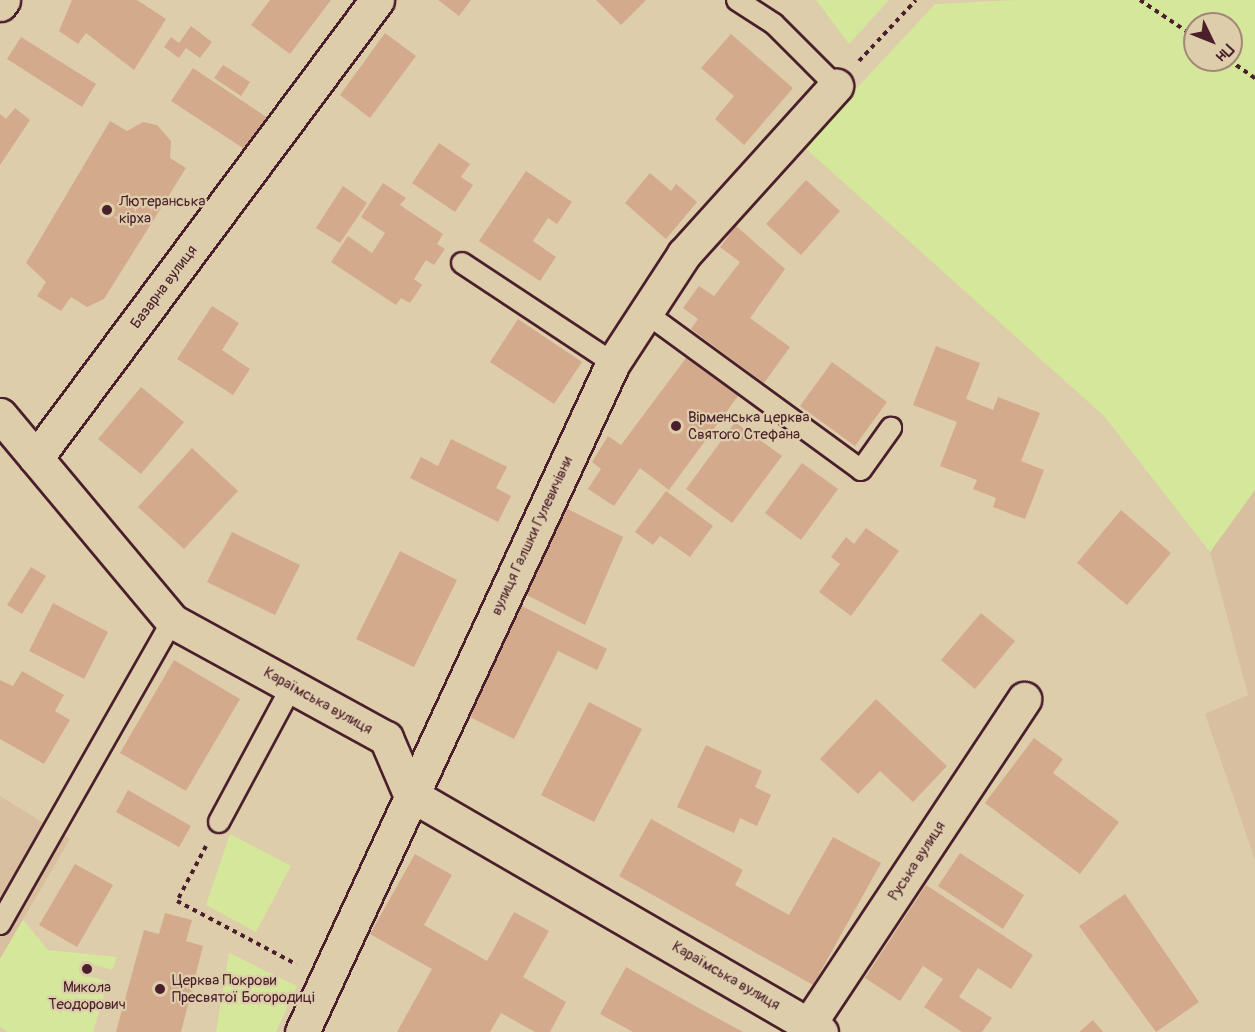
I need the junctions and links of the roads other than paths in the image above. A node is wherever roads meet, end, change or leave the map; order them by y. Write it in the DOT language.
graph roads {
  1 [pos="3,0"];
  2 [pos="377,0"];
  3 [pos="737,0"];
  4 [pos="0,4"];
  5 [pos="836,86"];
  6 [pos="462,263"];
  7 [pos="646,313"];
  8 [pos="613,363"];
  9 [pos="0,415"];
  10 [pos="891,428"];
  11 [pos="36,458"];
  12 [pos="172,621"];
  13 [pos="292,686"];
  14 [pos="1024,699"];
  15 [pos="410,794"];
  16 [pos="219,822"];
  17 [pos="0,924"];
  18 [pos="812,1029"];
  19 [pos="302,1032"];
  1 -- 4 [label="street"];
  2 -- 11 [label="street, Базарна вулиця"];
  3 -- 5 [label="lane"];
  5 -- 7 [label="street, вулиця Галшки Гулевичівни"];
  6 -- 8 [label="lane"];
  7 -- 8 [label="street, вулиця Галшки Гулевичівни"];
  7 -- 10 [label="lane"];
  8 -- 15 [label="street, вулиця Галшки Гулевичівни"];
  9 -- 11 [label="street, Караїмська вулиця"];
  11 -- 12 [label="street, Караїмська вулиця"];
  12 -- 13 [label="street, Караїмська вулиця"];
  12 -- 17 [label="lane"];
  13 -- 15 [label="street, Караїмська вулиця"];
  13 -- 16 [label="lane"];
  14 -- 18 [label="street, Руська вулиця"];
  15 -- 18 [label="street, Караїмська вулиця"];
  15 -- 19 [label="street, вулиця Галшки Гулевичівни"];
}
